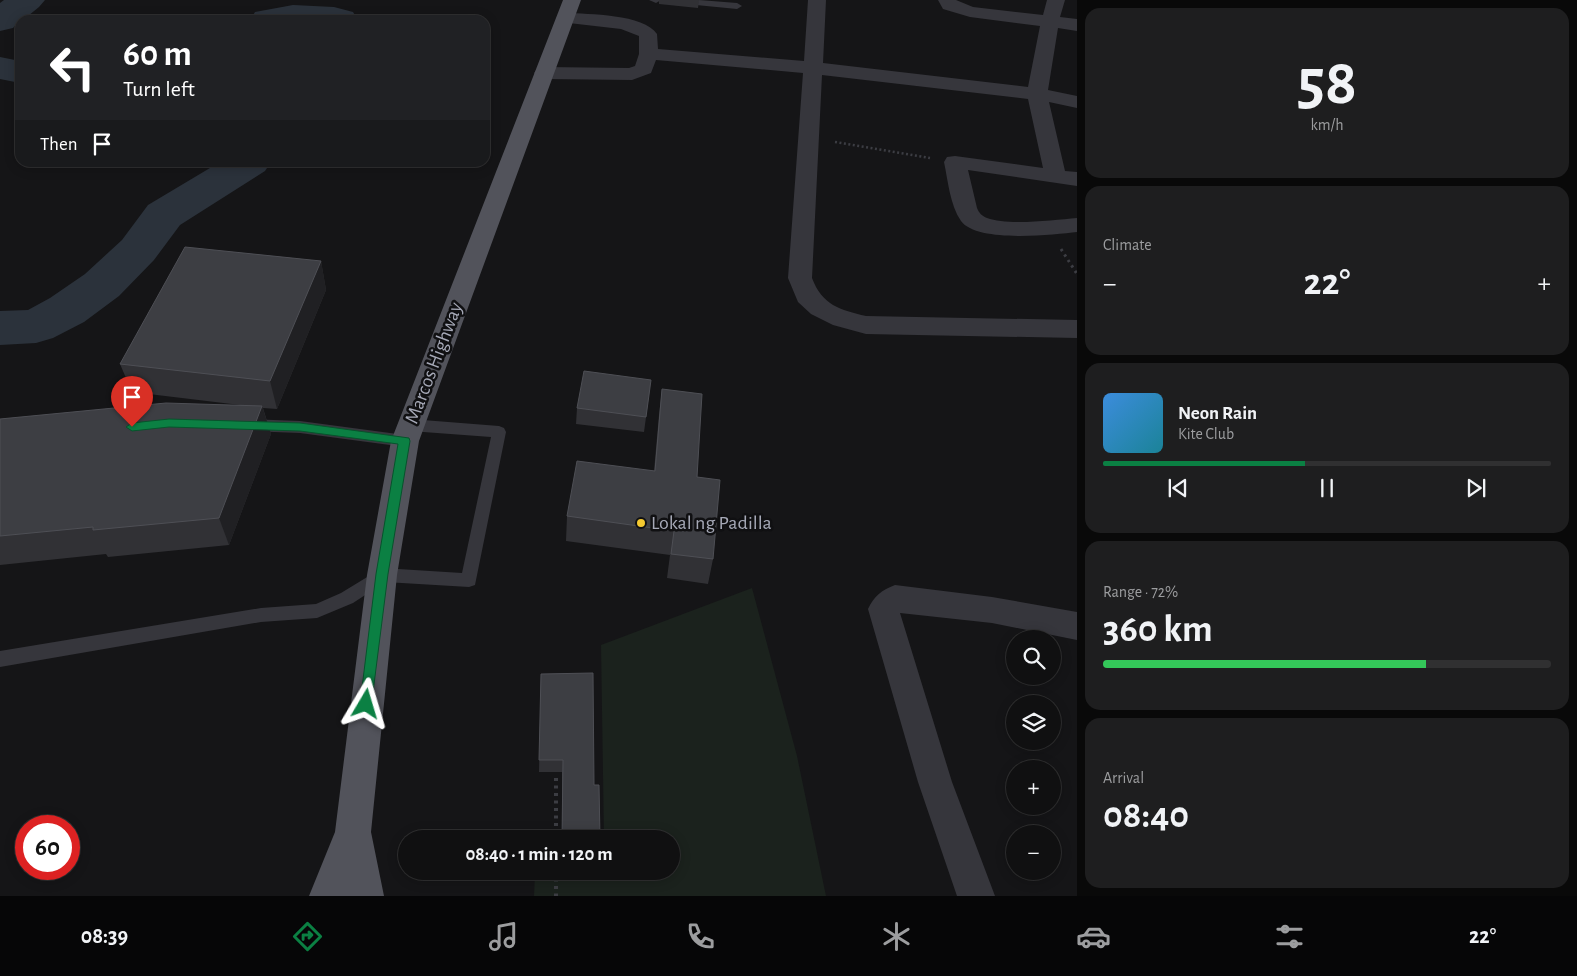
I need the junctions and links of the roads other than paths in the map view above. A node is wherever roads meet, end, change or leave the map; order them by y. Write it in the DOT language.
graph roads {
  1 [pos="572,0"];
  2 [pos="817,0"];
  3 [pos="947,0"];
  4 [pos="1056,0"];
  5 [pos="699,3"];
  6 [pos="738,6"];
  7 [pos="566,18"];
  8 [pos="1050,21"];
  9 [pos="1077,25"];
  10 [pos="649,54"];
  11 [pos="813,68"];
  12 [pos="544,73"];
  13 [pos="1037,94"];
  14 [pos="1077,102"];
  15 [pos="1066,178"];
  16 [pos="1077,225"];
  17 [pos="1077,328"];
  18 [pos="235,425"];
  19 [pos="407,433"];
  20 [pos="382,574"];
  21 [pos="1077,626"];
  22 [pos="0,659"];
  23 [pos="353,832"];
  24 [pos="328,896"];
  25 [pos="366,896"];
  26 [pos="976,896"];
  1 -- 7 [label="main road, Marcos Highway"];
  2 -- 11 [label="street"];
  3 -- 8 [label="street"];
  4 -- 8 [label="street"];
  5 -- 6 [label="lane"];
  7 -- 10 [label="street"];
  7 -- 12 [label="main road, Marcos Highway"];
  8 -- 9 [label="street"];
  8 -- 13 [label="street"];
  10 -- 11 [label="street"];
  10 -- 12 [label="street"];
  11 -- 13 [label="street"];
  11 -- 17 [label="street"];
  12 -- 19 [label="main road, Marcos Highway"];
  13 -- 14 [label="street"];
  13 -- 15 [label="street"];
  15 -- 16 [label="street"];
  18 -- 19 [label="lane"];
  19 -- 20 [label="main road, Marcos Highway"];
  19 -- 20 [label="lane"];
  20 -- 22 [label="lane"];
  20 -- 23 [label="main road, Marcos Highway"];
  21 -- 26 [label="street"];
  23 -- 24 [label="main road, Marcos Highway"];
  23 -- 25 [label="main road, Marcos Highway"];
}
